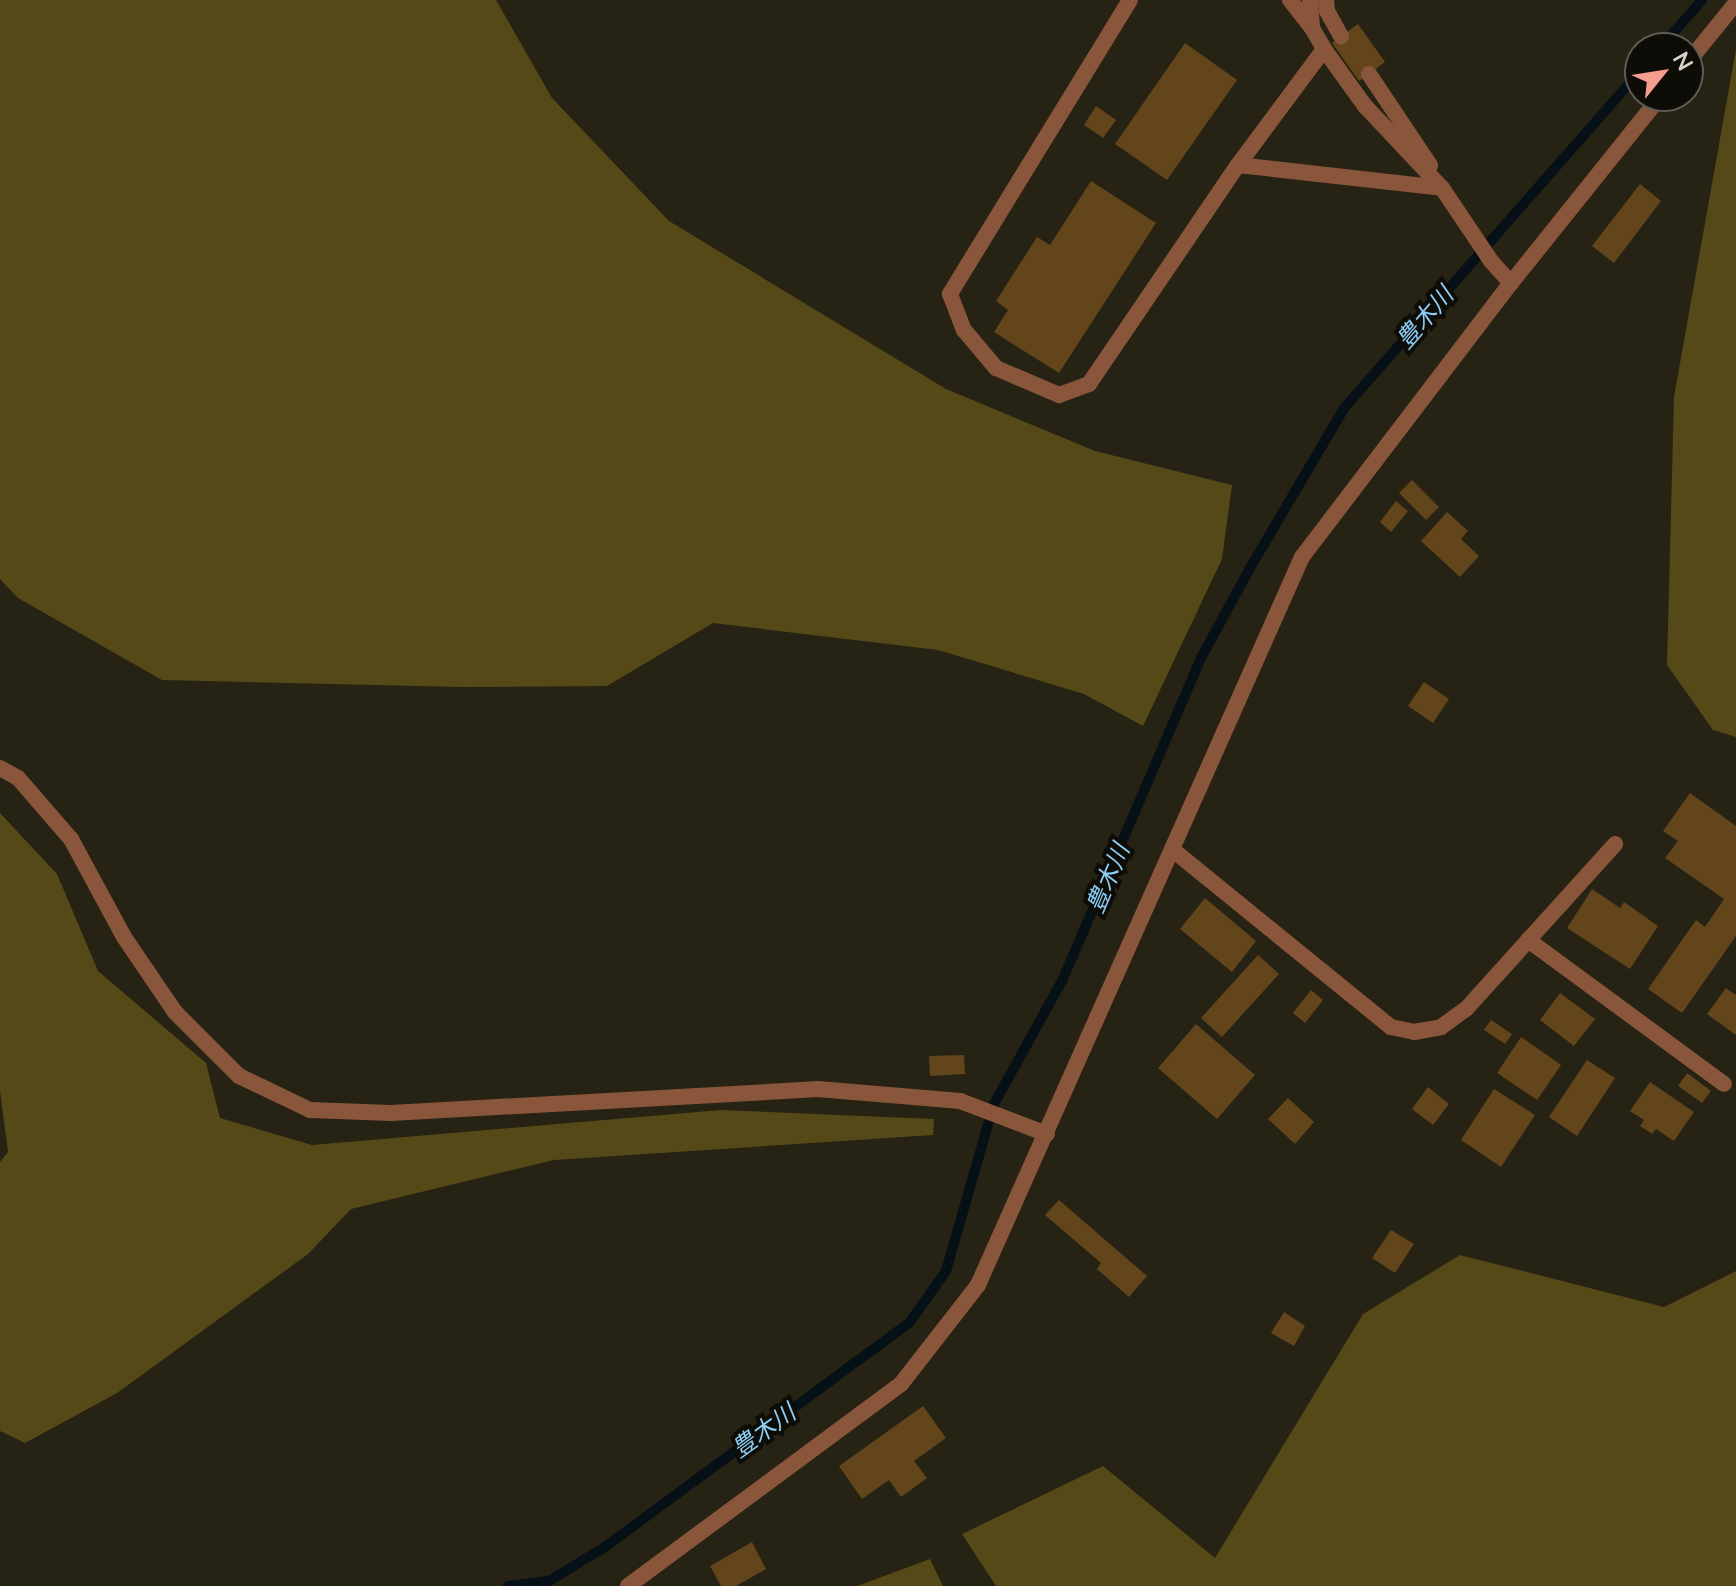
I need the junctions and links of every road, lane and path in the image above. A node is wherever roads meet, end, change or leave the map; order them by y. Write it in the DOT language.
graph roads {
  1 [pos="1130,0"];
  2 [pos="1290,0"];
  3 [pos="1310,0"];
  4 [pos="1326,0"];
  5 [pos="1736,3"];
  6 [pos="1312,28"];
  7 [pos="1341,36"];
  8 [pos="1704,42"];
  9 [pos="1324,49"];
  10 [pos="1369,74"];
  11 [pos="1648,112"];
  12 [pos="1238,165"];
  13 [pos="1442,188"];
  14 [pos="1511,283"];
  15 [pos="0,768"];
  16 [pos="1615,844"];
  17 [pos="1173,850"];
  18 [pos="1528,940"];
  19 [pos="1724,1084"];
  20 [pos="1047,1134"];
  21 [pos="628,1586"];
  1 -- 12 [label="street"];
  2 -- 6 [label="street"];
  3 -- 6 [label="street"];
  4 -- 7 [label="street"];
  5 -- 8 [label="street"];
  6 -- 9 [label="street"];
  9 -- 12 [label="street"];
  9 -- 13 [label="street"];
  10 -- 13 [label="street"];
  11 -- 14 [label="street"];
  12 -- 13 [label="street"];
  13 -- 14 [label="street"];
  14 -- 17 [label="street"];
  15 -- 20 [label="street"];
  16 -- 18 [label="street"];
  17 -- 18 [label="street"];
  17 -- 20 [label="street"];
  18 -- 19 [label="street"];
  20 -- 21 [label="street"];
}
